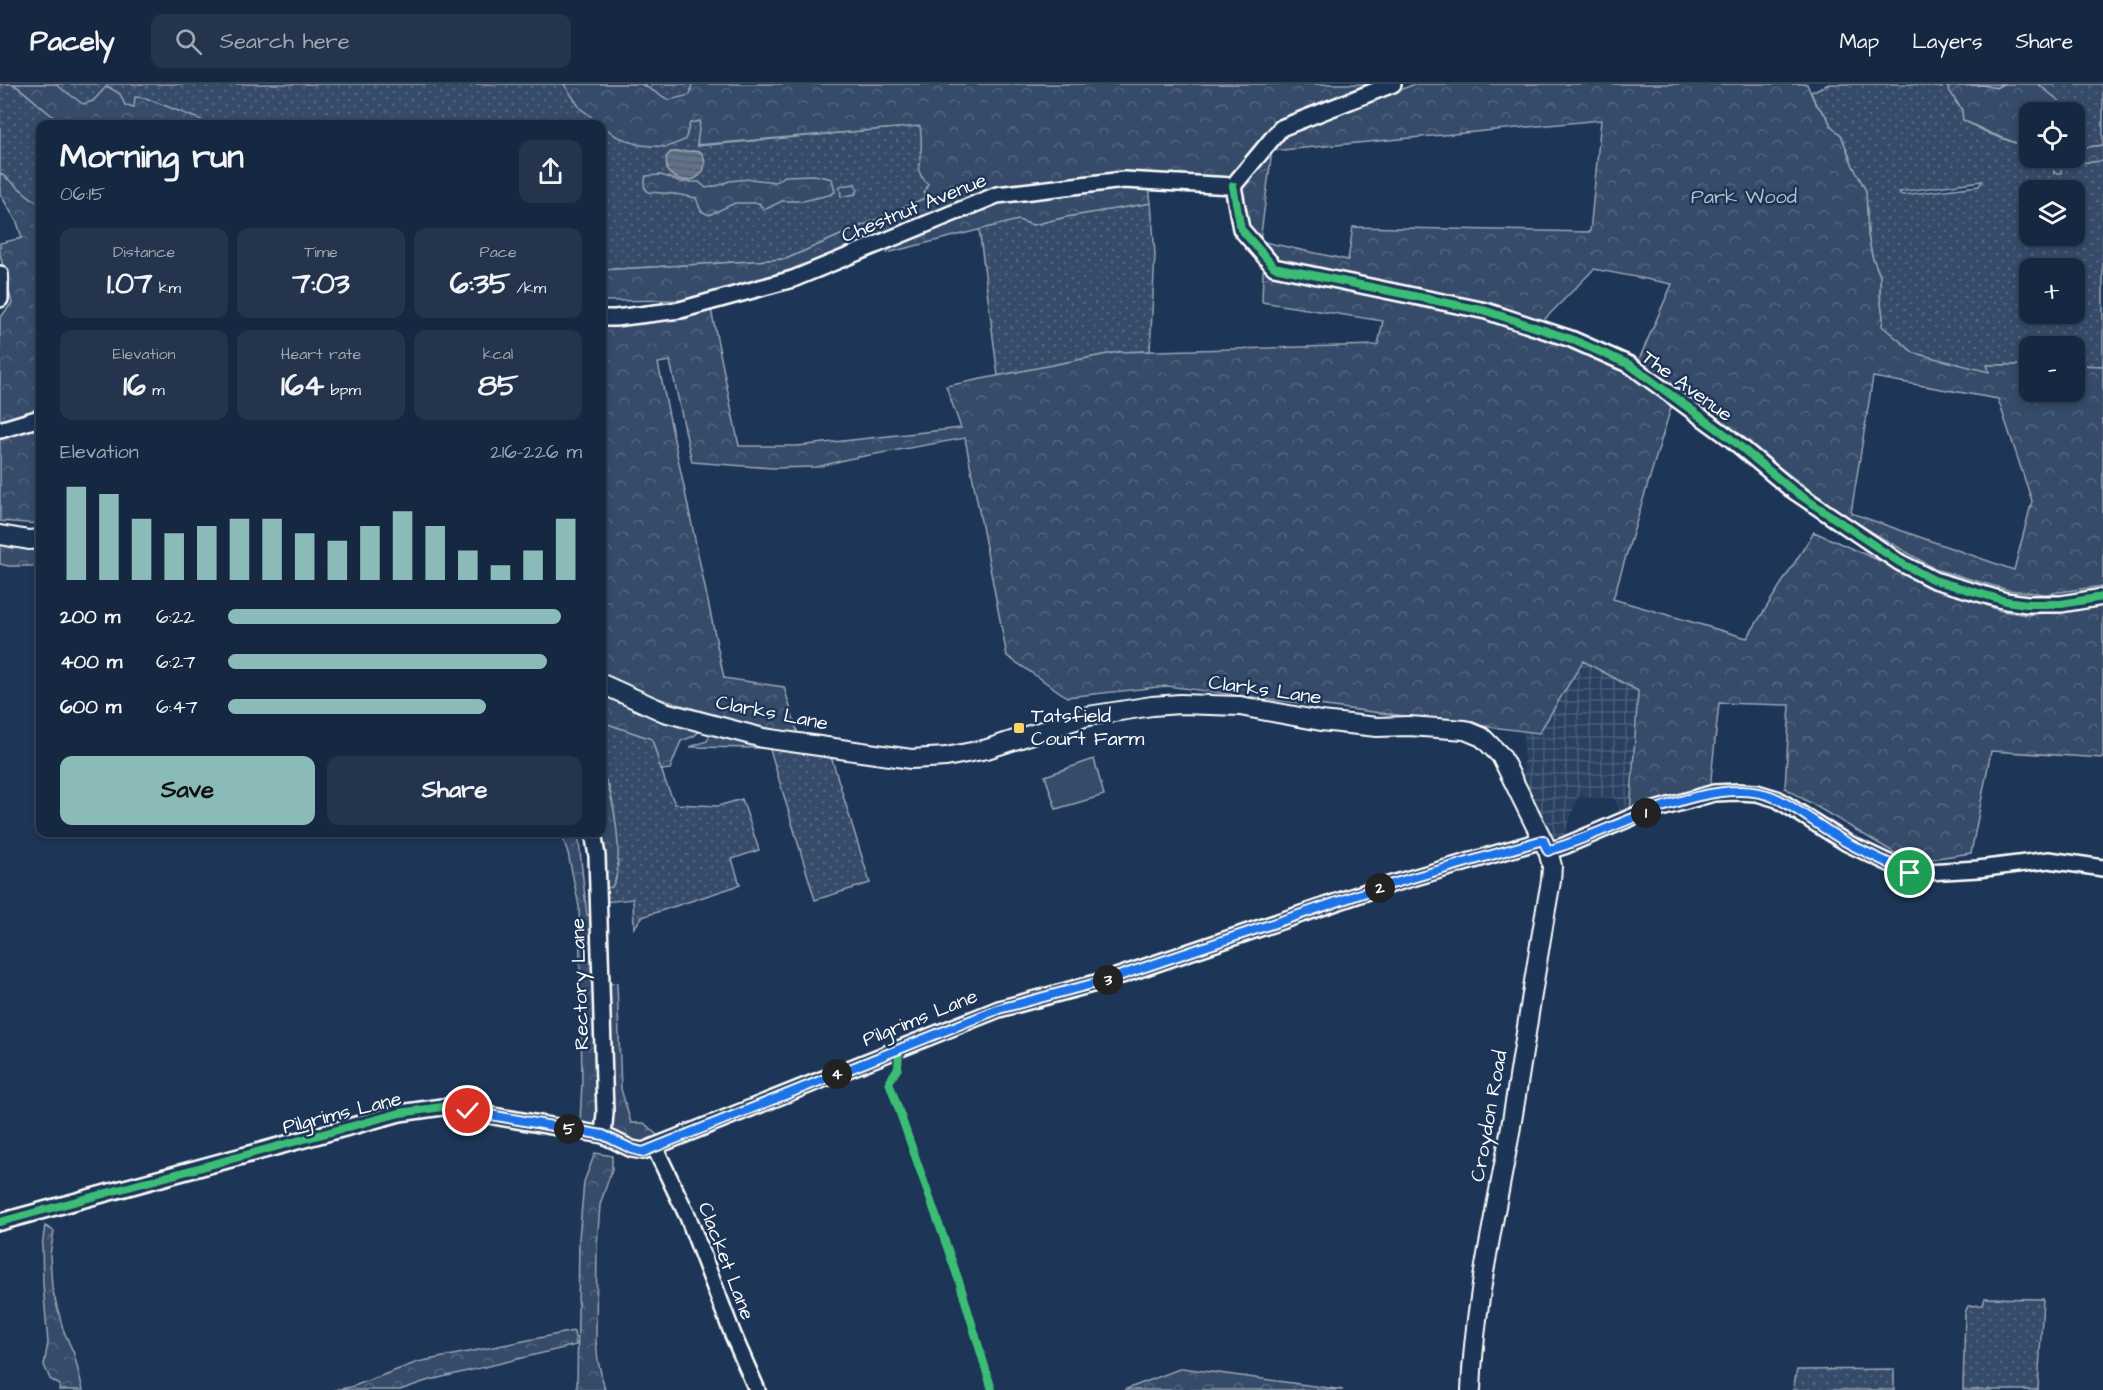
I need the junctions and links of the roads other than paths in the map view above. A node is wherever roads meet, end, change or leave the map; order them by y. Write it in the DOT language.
graph roads {
  1 [pos="1393,84"];
  2 [pos="1233,186"];
  3 [pos="0,274"];
  4 [pos="0,299"];
  5 [pos="606,318"];
  6 [pos="36,419"];
  7 [pos="0,430"];
  8 [pos="0,535"];
  9 [pos="36,539"];
  10 [pos="2103,597"];
  11 [pos="606,686"];
  12 [pos="594,837"];
  13 [pos="1545,845"];
  14 [pos="2103,868"];
  15 [pos="603,1135"];
  16 [pos="655,1148"];
  17 [pos="0,1222"];
  18 [pos="757,1390"];
  19 [pos="1471,1390"];
  1 -- 2 [label="street"];
  2 -- 5 [label="street, Chestnut Avenue"];
  2 -- 10 [label="street, The Avenue"];
  3 -- 4 [label="street"];
  6 -- 7 [label="street"];
  8 -- 9 [label="main road"];
  11 -- 13 [label="main road, Clarks Lane"];
  12 -- 15 [label="street, Rectory Lane"];
  13 -- 14 [label="street, Pilgrims Lane"];
  13 -- 16 [label="street, Pilgrims Lane"];
  13 -- 19 [label="main road, Croydon Road"];
  15 -- 16 [label="street, Pilgrims Lane"];
  15 -- 17 [label="street, Pilgrims Lane"];
  16 -- 18 [label="street, Clacket Lane"];
}
